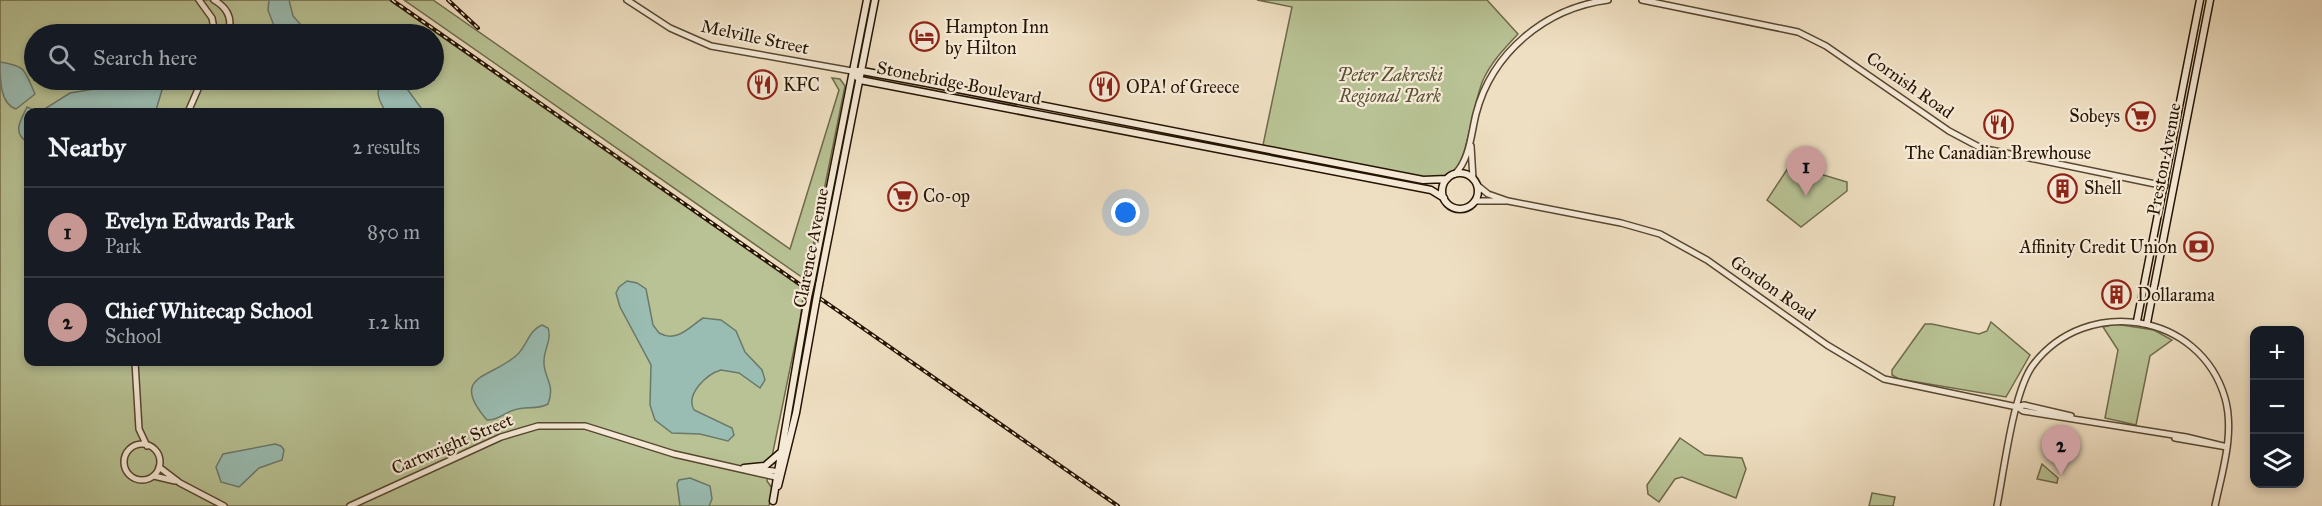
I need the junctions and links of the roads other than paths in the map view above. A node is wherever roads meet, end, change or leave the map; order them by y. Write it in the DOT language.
graph roads {
  1 [pos="199,0"];
  2 [pos="214,0"];
  3 [pos="627,0"];
  4 [pos="867,0"];
  5 [pos="875,0"];
  6 [pos="1608,0"];
  7 [pos="1642,0"];
  8 [pos="2200,0"];
  9 [pos="2210,0"];
  10 [pos="213,24"];
  11 [pos="229,24"];
  12 [pos="862,70"];
  13 [pos="852,71"];
  14 [pos="860,80"];
  15 [pos="198,90"];
  16 [pos="190,108"];
  17 [pos="1470,141"];
  18 [pos="1455,174"];
  19 [pos="1447,179"];
  20 [pos="1475,182"];
  21 [pos="2165,186"];
  22 [pos="1444,198"];
  23 [pos="1475,201"];
  24 [pos="1508,201"];
  25 [pos="2137,321"];
  26 [pos="2147,322"];
  27 [pos="135,366"];
  28 [pos="2017,407"];
  29 [pos="139,429"];
  30 [pos="136,446"];
  31 [pos="147,446"];
  32 [pos="2227,447"];
  33 [pos="780,453"];
  34 [pos="159,467"];
  35 [pos="741,467"];
  36 [pos="779,474"];
  37 [pos="154,476"];
  38 [pos="180,483"];
  39 [pos="773,503"];
  40 [pos="224,506"];
  41 [pos="350,506"];
  42 [pos="1997,506"];
  43 [pos="2215,506"];
  1 -- 10 [label="street"];
  2 -- 11 [label="street"];
  3 -- 13 [label="street, Melville Street"];
  4 -- 13 [label="main road, Clarence Avenue"];
  5 -- 12 [label="main road, Clarence Avenue"];
  6 -- 17 [label="street"];
  7 -- 21 [label="street, Cornish Road"];
  8 -- 21 [label="main road, Preston Avenue"];
  9 -- 26 [label="main road, Preston Avenue"];
  12 -- 13 [label="main road, Stonebridge Boulevard"];
  12 -- 14 [label="main road, Clarence Avenue"];
  12 -- 19 [label="main road, Stonebridge Boulevard"];
  13 -- 14 [label="main road, Stonebridge Boulevard"];
  13 -- 33 [label="main road, Clarence Avenue, bridge"];
  14 -- 22 [label="main road, Stonebridge Boulevard"];
  14 -- 36 [label="main road, Clarence Avenue, bridge"];
  15 -- 16 [label="street"];
  17 -- 18 [label="street"];
  17 -- 20 [label="street"];
  18 -- 19 [label="main road"];
  18 -- 20 [label="main road"];
  19 -- 22 [label="main road"];
  20 -- 23 [label="main road"];
  20 -- 24 [label="street, Gordon Road"];
  21 -- 25 [label="main road, Preston Avenue"];
  22 -- 23 [label="main road"];
  23 -- 24 [label="street, Gordon Road"];
  24 -- 28 [label="street, Gordon Road"];
  25 -- 26 [label="street"];
  25 -- 28 [label="street"];
  26 -- 32 [label="street"];
  27 -- 29 [label="street"];
  28 -- 32 [label="street, Gordon Road"];
  28 -- 42 [label="street"];
  29 -- 30 [label="street"];
  29 -- 31 [label="street"];
  30 -- 31 [label="street"];
  30 -- 37 [label="street"];
  31 -- 34 [label="street"];
  32 -- 43 [label="street"];
  33 -- 35 [label="main road"];
  33 -- 36 [label="main road, Clarence Avenue"];
  34 -- 37 [label="street"];
  34 -- 38 [label="street"];
  35 -- 36 [label="street, Cartwright Street"];
  35 -- 41 [label="street, Cartwright Street"];
  36 -- 39 [label="main road, Clarence Avenue"];
  37 -- 38 [label="street"];
  38 -- 40 [label="street"];
}
